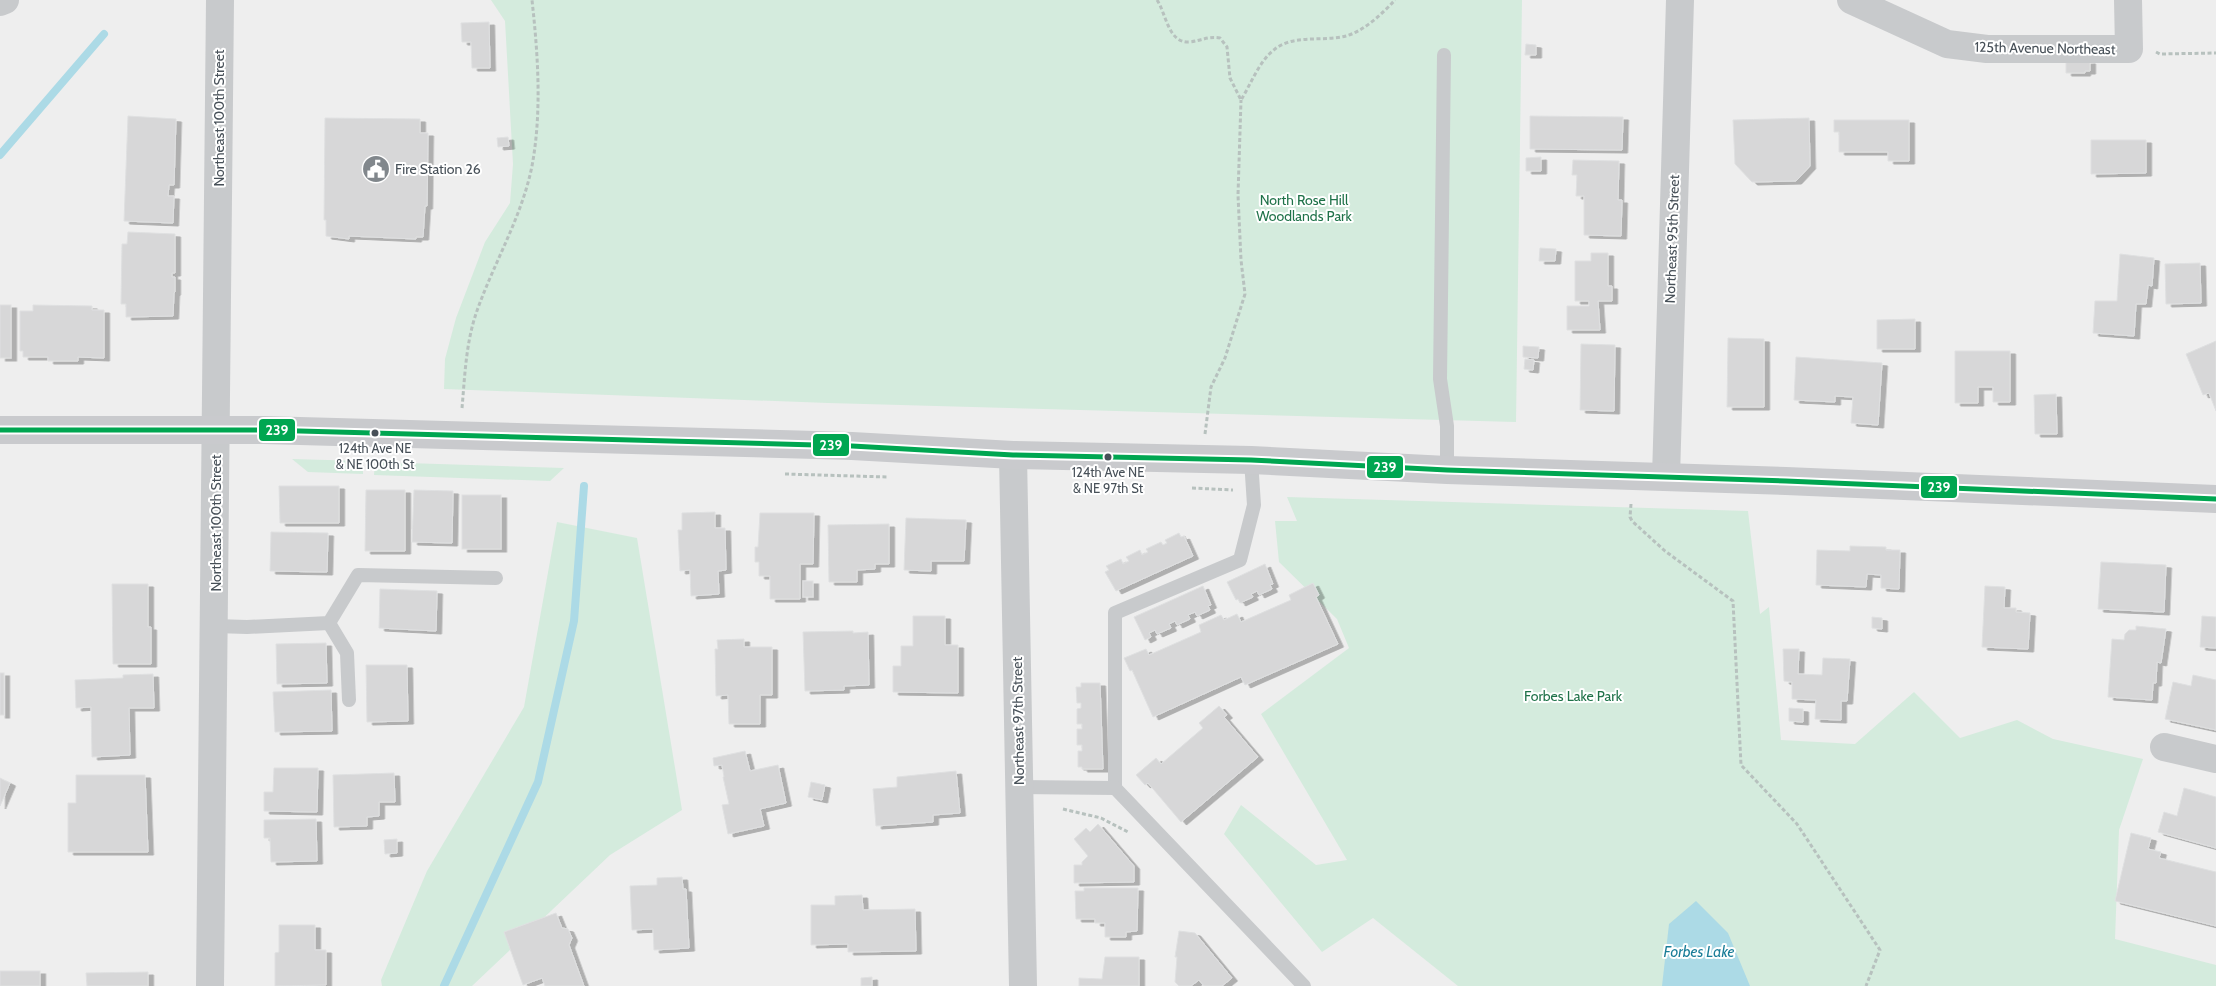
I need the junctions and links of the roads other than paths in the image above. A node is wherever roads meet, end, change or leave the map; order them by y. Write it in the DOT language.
graph roads {
  1 [pos="4,0"];
  2 [pos="1680,0"];
  3 [pos="1851,0"];
  4 [pos="2128,0"];
  5 [pos="216,1"];
  6 [pos="0,2"];
  7 [pos="1444,54"];
  8 [pos="0,430"];
  9 [pos="217,430"];
  10 [pos="1013,455"];
  11 [pos="1251,460"];
  12 [pos="1447,470"];
  13 [pos="1666,477"];
  14 [pos="2216,499"];
  15 [pos="496,578"];
  16 [pos="329,623"];
  17 [pos="215,626"];
  18 [pos="349,700"];
  19 [pos="2164,747"];
  20 [pos="2216,759"];
  21 [pos="1019,787"];
  22 [pos="1115,788"];
  23 [pos="210,986"];
  24 [pos="1022,986"];
  25 [pos="1304,986"];
  1 -- 6 [label="street"];
  2 -- 13 [label="street, Northeast 95th Street"];
  3 -- 4 [label="street, 125th Avenue Northeast"];
  5 -- 9 [label="street, Northeast 100th Street"];
  7 -- 12 [label="lane"];
  8 -- 9 [label="main road"];
  9 -- 10 [label="main road"];
  9 -- 17 [label="street, Northeast 100th Street"];
  10 -- 11 [label="main road"];
  10 -- 21 [label="street, Northeast 97th Street"];
  11 -- 12 [label="main road"];
  11 -- 22 [label="lane"];
  12 -- 13 [label="main road"];
  13 -- 14 [label="main road"];
  15 -- 16 [label="lane"];
  16 -- 17 [label="lane"];
  16 -- 18 [label="lane"];
  17 -- 23 [label="street, Northeast 100th Street"];
  19 -- 20 [label="street"];
  21 -- 22 [label="lane"];
  21 -- 24 [label="street, Northeast 97th Street"];
  22 -- 25 [label="lane"];
}
